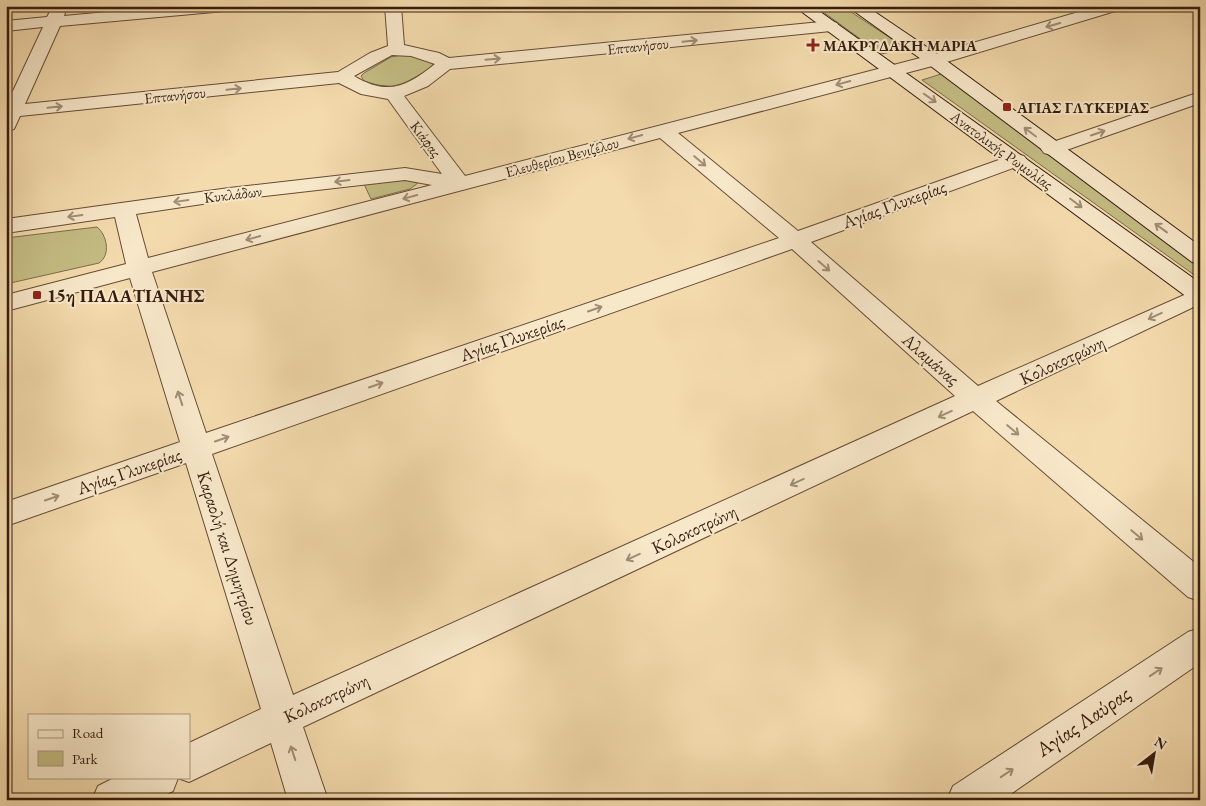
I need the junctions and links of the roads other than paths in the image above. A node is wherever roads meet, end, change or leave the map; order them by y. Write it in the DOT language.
graph roads {
  1 [pos="225,6"];
  2 [pos="392,6"];
  3 [pos="802,6"];
  4 [pos="855,6"];
  5 [pos="1117,6"];
  6 [pos="1194,6"];
  7 [pos="1200,9"];
  8 [pos="57,14"];
  9 [pos="6,26"];
  10 [pos="831,26"];
  11 [pos="396,48"];
  12 [pos="934,60"];
  13 [pos="445,64"];
  14 [pos="890,70"];
  15 [pos="343,78"];
  16 [pos="393,94"];
  17 [pos="1200,97"];
  18 [pos="8,116"];
  19 [pos="662,130"];
  20 [pos="1052,148"];
  21 [pos="1017,160"];
  22 [pos="460,184"];
  23 [pos="124,210"];
  24 [pos="6,226"];
  25 [pos="794,240"];
  26 [pos="1200,258"];
  27 [pos="139,268"];
  28 [pos="1200,295"];
  29 [pos="6,303"];
  30 [pos="977,400"];
  31 [pos="196,448"];
  32 [pos="6,514"];
  33 [pos="1200,587"];
  34 [pos="1200,643"];
  35 [pos="282,718"];
  36 [pos="190,763"];
  37 [pos="156,778"];
  38 [pos="112,800"];
  39 [pos="308,800"];
  40 [pos="967,800"];
  1 -- 8 [label="street"];
  2 -- 11 [label="street"];
  3 -- 10 [label="street, Ανατολικής Ρωμυλίας"];
  4 -- 12 [label="street, Ανατολικής Ρωμυλίας"];
  5 -- 12 [label="street, Ελευθερίου Βενιζέλου, one-way"];
  6 -- 7 [label="street"];
  8 -- 9 [label="street"];
  8 -- 18 [label="street"];
  13 -- 10 [label="street, Επτανήσου, one-way"];
  10 -- 14 [label="street, Ανατολικής Ρωμυλίας"];
  11 -- 13 [label="street"];
  11 -- 15 [label="street"];
  12 -- 14 [label="street, Ελευθερίου Βενιζέλου"];
  20 -- 12 [label="street, Ανατολικής Ρωμυλίας, one-way"];
  13 -- 16 [label="street"];
  14 -- 19 [label="street, Ελευθερίου Βενιζέλου, one-way"];
  14 -- 21 [label="street, Ανατολικής Ρωμυλίας, one-way"];
  15 -- 16 [label="street"];
  18 -- 15 [label="street, Επτανήσου, one-way"];
  16 -- 22 [label="street, Κιάφας"];
  20 -- 17 [label="street, one-way"];
  19 -- 22 [label="street, Ελευθερίου Βενιζέλου, one-way"];
  19 -- 25 [label="street, Αλαμάνας, one-way"];
  26 -- 20 [label="street, Ανατολικής Ρωμυλίας, one-way"];
  21 -- 25 [label="street, Αγίας Γλυκερίας"];
  21 -- 28 [label="street, Ανατολικής Ρωμυλίας, one-way"];
  22 -- 23 [label="street, Κυκλάδων, one-way"];
  22 -- 27 [label="street, Ελευθερίου Βενιζέλου, one-way"];
  23 -- 24 [label="street, Κυκλάδων, one-way"];
  23 -- 27 [label="street, Καραολή και Δημητρίου"];
  25 -- 30 [label="street, Αλαμάνας, one-way"];
  31 -- 25 [label="street, Αγίας Γλυκερίας, one-way"];
  27 -- 29 [label="street, Ελευθερίου Βενιζέλου"];
  31 -- 27 [label="street, Καραολή και Δημητρίου, one-way"];
  28 -- 30 [label="street, Κολοκοτρώνη, one-way"];
  30 -- 33 [label="street, Αλαμάνας, one-way"];
  30 -- 35 [label="street, Κολοκοτρώνη, one-way"];
  32 -- 31 [label="street, Αγίας Γλυκερίας, one-way"];
  31 -- 35 [label="street, Καραολή και Δημητρίου"];
  40 -- 34 [label="street, Αγίας Λαύρας, one-way"];
  35 -- 36 [label="street, Κολοκοτρώνη"];
  39 -- 35 [label="street, Καραολή και Δημητρίου, one-way"];
  37 -- 38 [label="street"];
}
